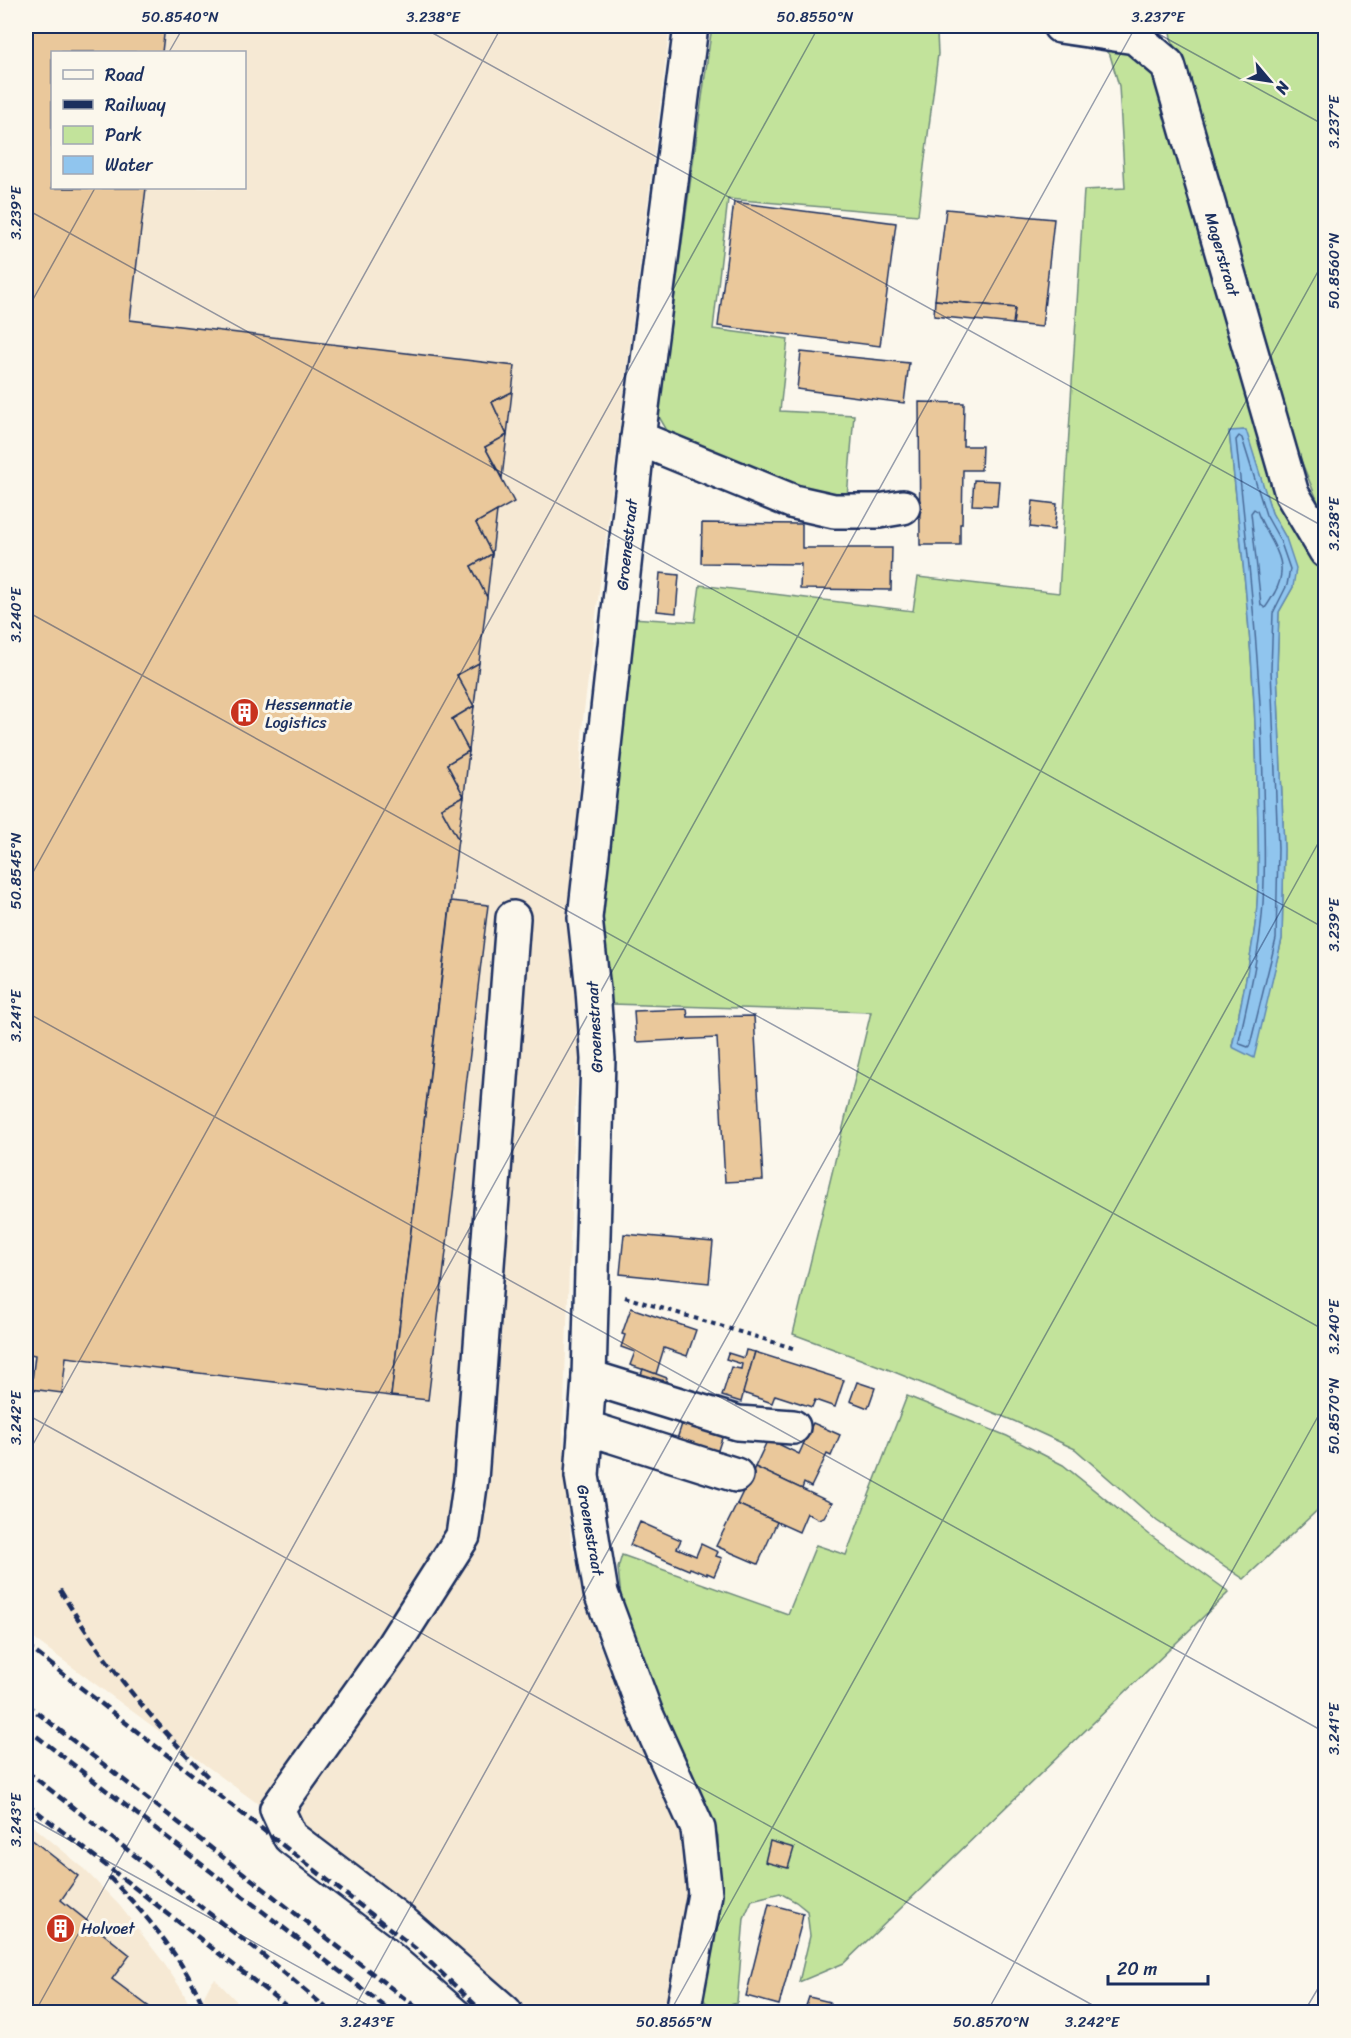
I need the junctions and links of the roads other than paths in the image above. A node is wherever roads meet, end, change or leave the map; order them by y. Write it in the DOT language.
graph roads {
  1 [pos="691,26"];
  2 [pos="1060,26"];
  3 [pos="638,438"];
  4 [pos="903,507"];
  5 [pos="1326,551"];
  6 [pos="513,918"];
  7 [pos="589,1377"];
  8 [pos="793,1427"];
  9 [pos="585,1431"];
  10 [pos="736,1476"];
  11 [pos="505,2013"];
  12 [pos="683,2013"];
  1 -- 3 [label="street, Groenestraat"];
  2 -- 5 [label="street, Magerstraat"];
  3 -- 4 [label="street"];
  3 -- 7 [label="street, Groenestraat"];
  6 -- 11 [label="street"];
  7 -- 8 [label="street"];
  7 -- 9 [label="street, Groenestraat"];
  9 -- 10 [label="street"];
  9 -- 12 [label="street, Groenestraat"];
}
